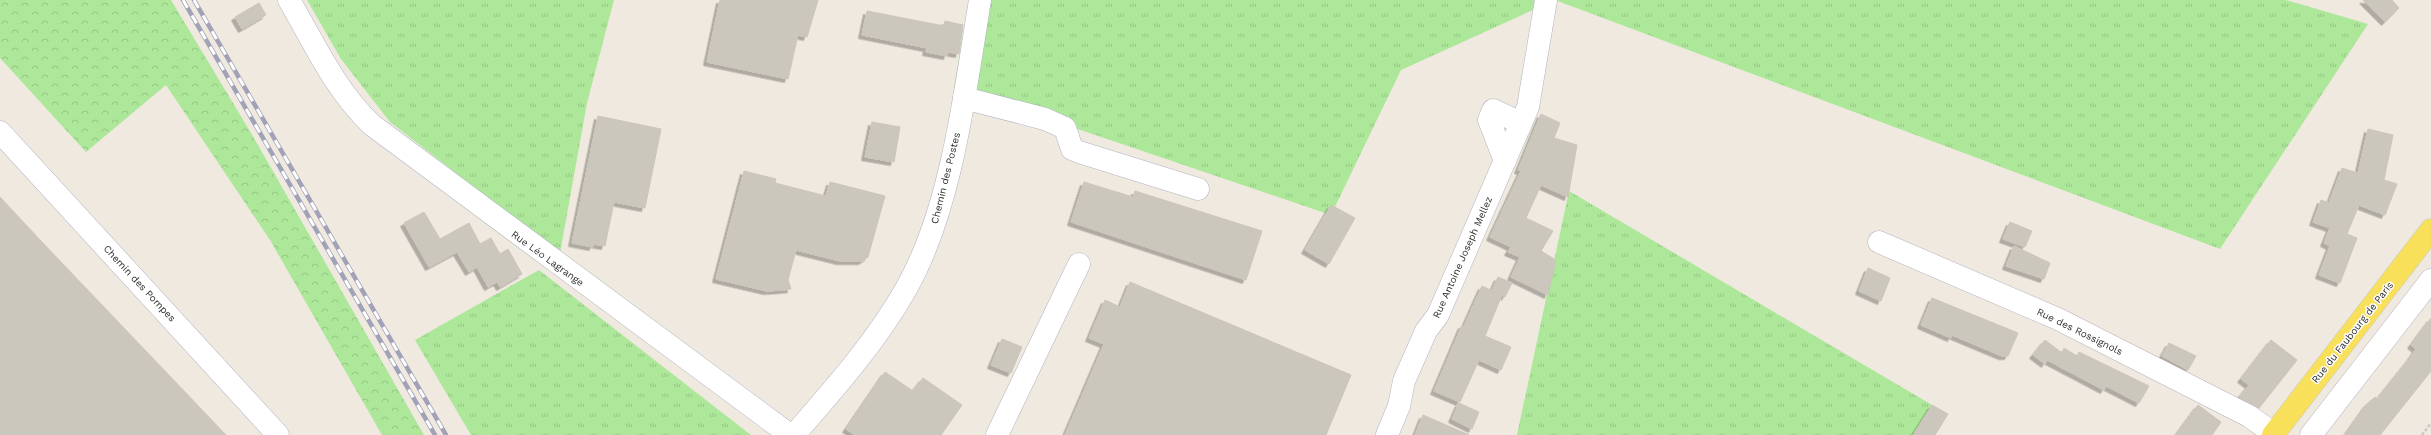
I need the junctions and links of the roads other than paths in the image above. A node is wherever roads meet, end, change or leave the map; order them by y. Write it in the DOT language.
graph roads {
  1 [pos="289,0"];
  2 [pos="980,0"];
  3 [pos="1546,0"];
  4 [pos="964,98"];
  5 [pos="1521,123"];
  6 [pos="0,132"];
  7 [pos="1504,161"];
  8 [pos="1198,189"];
  9 [pos="2431,230"];
  10 [pos="1879,242"];
  11 [pos="1079,264"];
  12 [pos="2431,280"];
  13 [pos="783,433"];
  14 [pos="278,435"];
  15 [pos="997,435"];
  16 [pos="1387,435"];
  17 [pos="2274,435"];
  18 [pos="2311,435"];
  1 -- 13 [label="street, Rue Léo Lagrange"];
  2 -- 4 [label="street, Chemin des Postes"];
  3 -- 5 [label="street, Rue Antoine Joseph Mellez"];
  4 -- 8 [label="street"];
  4 -- 13 [label="street, Chemin des Postes"];
  5 -- 7 [label="street, Rue Antoine Joseph Mellez"];
  5 -- 7 [label="street"];
  6 -- 14 [label="street, Chemin des Pompes"];
  7 -- 16 [label="street, Rue Antoine Joseph Mellez"];
  9 -- 17 [label="main road, Rue du Faubourg de Paris"];
  10 -- 17 [label="street, Rue des Rossignols"];
  11 -- 15 [label="street"];
  12 -- 18 [label="street"];
}
